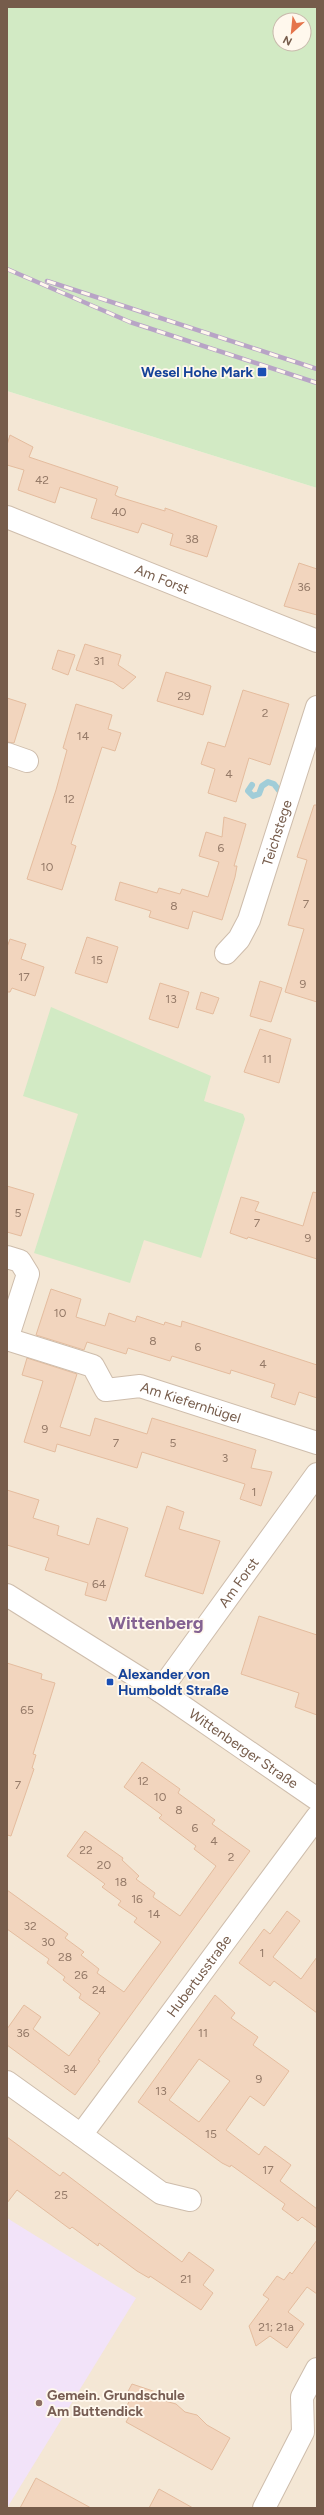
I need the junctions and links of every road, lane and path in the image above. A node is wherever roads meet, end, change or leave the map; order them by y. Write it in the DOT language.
graph roads {
  1 [pos="7,517"];
  2 [pos="317,641"];
  3 [pos="317,707"];
  4 [pos="7,754"];
  5 [pos="28,761"];
  6 [pos="226,953"];
  7 [pos="7,1258"];
  8 [pos="7,1339"];
  9 [pos="317,1443"];
  10 [pos="317,1474"];
  11 [pos="7,1595"];
  12 [pos="160,1691"];
  13 [pos="317,1799"];
  14 [pos="317,1817"];
  15 [pos="7,2082"];
  16 [pos="81,2135"];
  17 [pos="190,2200"];
  18 [pos="317,2369"];
  19 [pos="264,2508"];
  1 -- 2 [label="street, Am Forst"];
  3 -- 6 [label="street, Teichstege"];
  4 -- 5 [label="street"];
  7 -- 8 [label="street"];
  8 -- 9 [label="street, Am Kiefernhügel"];
  10 -- 12 [label="street, Am Forst"];
  11 -- 12 [label="street, Wittenberger Straße"];
  12 -- 13 [label="street, Wittenberger Straße"];
  14 -- 16 [label="street, Hubertusstraße"];
  15 -- 16 [label="street"];
  16 -- 17 [label="street"];
  18 -- 19 [label="street"];
}
